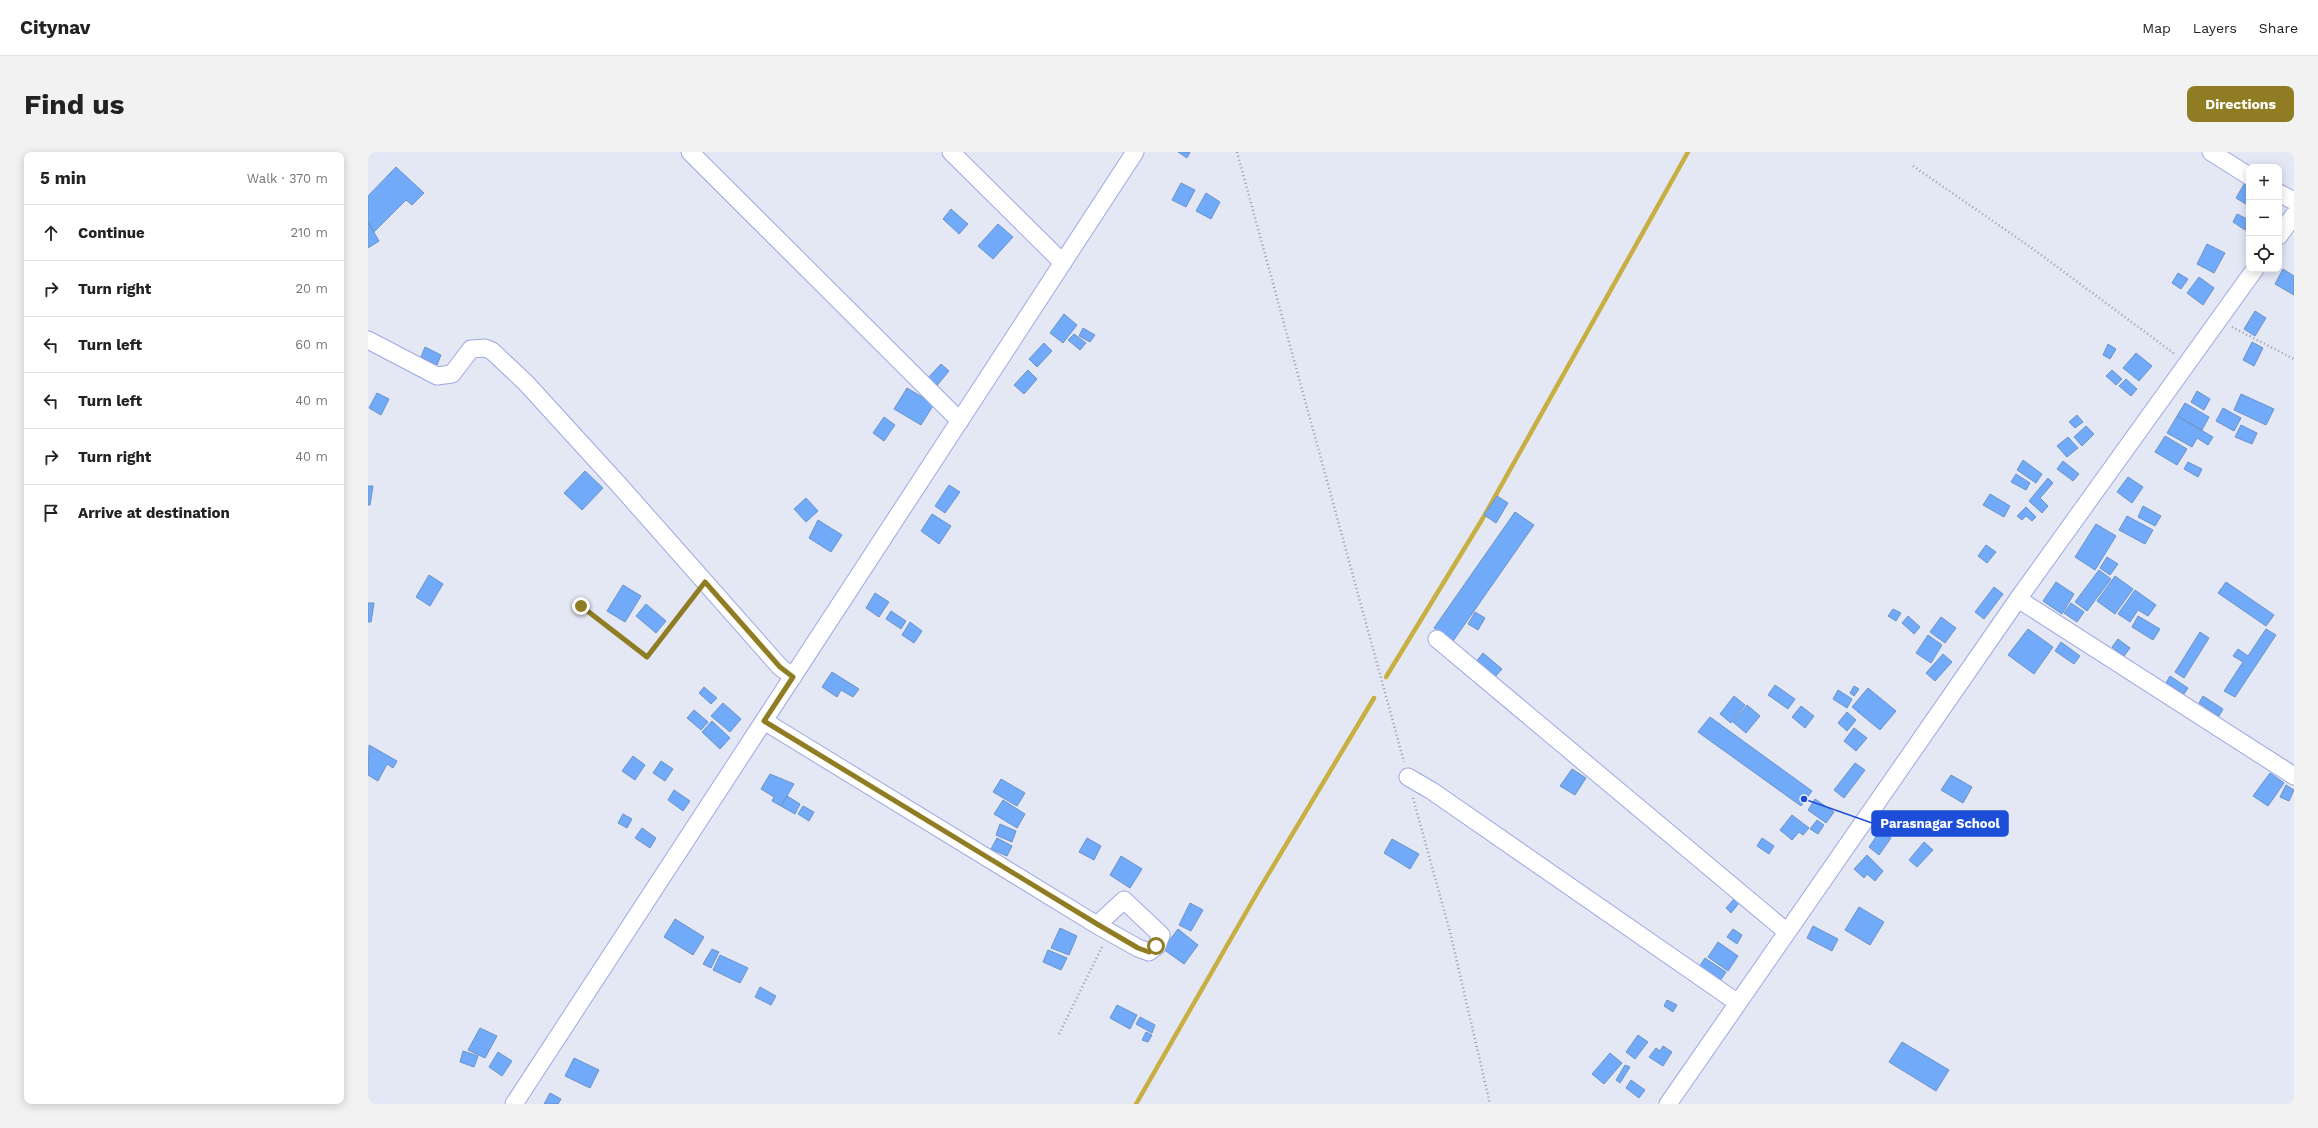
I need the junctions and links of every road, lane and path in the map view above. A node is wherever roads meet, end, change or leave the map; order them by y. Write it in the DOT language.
graph roads {
  1 [pos="690,152"];
  2 [pos="951,152"];
  3 [pos="1135,152"];
  4 [pos="1237,152"];
  5 [pos="2211,152"];
  6 [pos="1913,166"];
  7 [pos="2246,174"];
  8 [pos="2282,195"];
  9 [pos="2294,201"];
  10 [pos="2294,215"];
  11 [pos="2282,232"];
  12 [pos="1063,263"];
  13 [pos="2253,272"];
  14 [pos="2218,320"];
  15 [pos="368,340"];
  16 [pos="2294,359"];
  17 [pos="2187,363"];
  18 [pos="960,421"];
  19 [pos="705,582"];
  20 [pos="2018,598"];
  21 [pos="581,606"];
  22 [pos="1437,638"];
  23 [pos="793,677"];
  24 [pos="764,721"];
  25 [pos="2294,776"];
  26 [pos="1408,777"];
  27 [pos="1103,928"];
  28 [pos="1787,932"];
  29 [pos="1738,1003"];
  30 [pos="1059,1034"];
  31 [pos="514,1104"];
  32 [pos="1490,1104"];
  33 [pos="1668,1104"];
  1 -- 18 [label="street"];
  2 -- 12 [label="street"];
  3 -- 12 [label="street"];
  4 -- 26 [label="path"];
  5 -- 7 [label="street"];
  6 -- 17 [label="path"];
  8 -- 9 [label="street"];
  10 -- 11 [label="street"];
  12 -- 18 [label="street"];
  13 -- 14 [label="street"];
  14 -- 16 [label="path"];
  14 -- 17 [label="street"];
  15 -- 19 [label="street"];
  17 -- 20 [label="street"];
  18 -- 23 [label="street"];
  19 -- 21 [label="path"];
  19 -- 23 [label="street"];
  20 -- 25 [label="street"];
  20 -- 28 [label="street"];
  22 -- 28 [label="street"];
  23 -- 24 [label="street"];
  24 -- 27 [label="street"];
  24 -- 31 [label="street"];
  26 -- 29 [label="street"];
  26 -- 32 [label="path"];
  27 -- 30 [label="path"];
  28 -- 29 [label="street"];
  29 -- 33 [label="street"];
}
